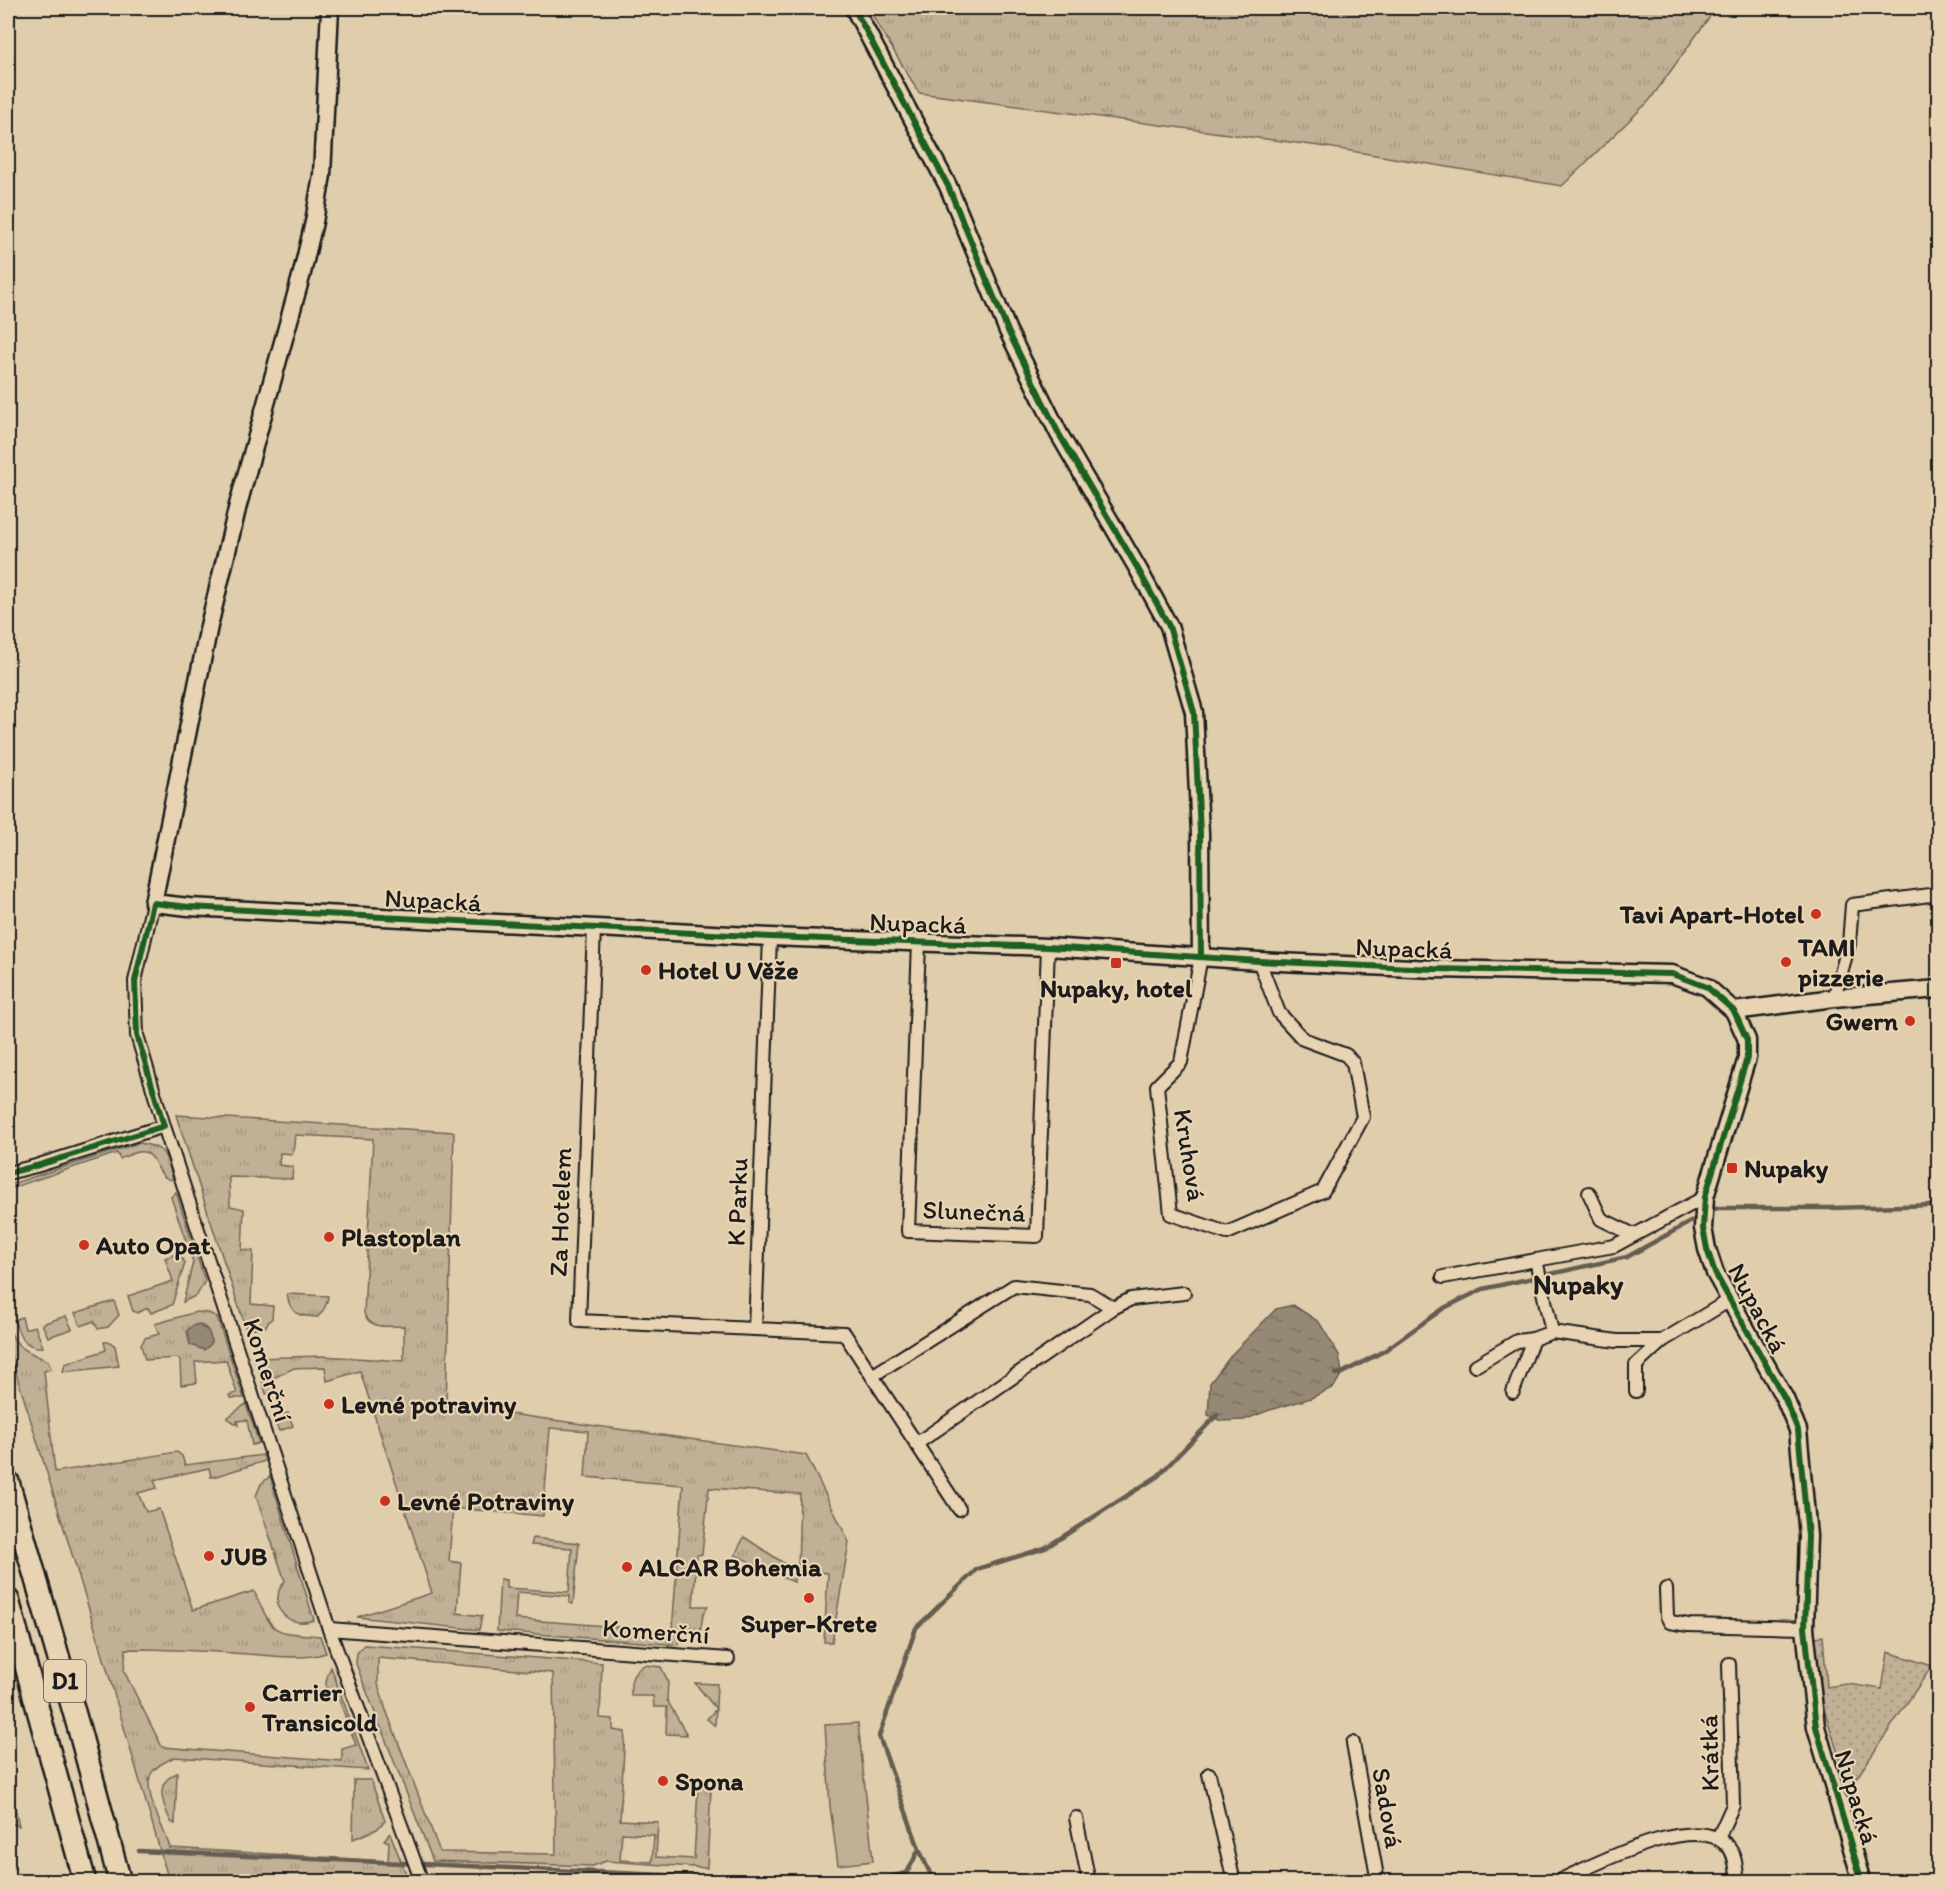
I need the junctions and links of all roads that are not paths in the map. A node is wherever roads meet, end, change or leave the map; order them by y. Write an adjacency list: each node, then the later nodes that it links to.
1 (330, 8): 4 (street)
2 (854, 8): 9 (street)
3 (1938, 894): 12 (street)
4 (153, 903): 5 (street, Nupacká); 14 (street, Komerční)
5 (594, 928): 6 (street, Nupacká); 24 (street, Za Hotelem)
6 (770, 937): 7 (street, Nupacká); 24 (street, K Parku)
7 (919, 943): 8 (street, Nupacká); 8 (street, Slunečná)
8 (1048, 947): 9 (street, Nupacká)
9 (1201, 957): 10 (street, Nupacká); 10 (street, Kruhová)
10 (1259, 961): 13 (street, Nupacká)
11 (1938, 989): 12 (street)
12 (1834, 998): 13 (street)
13 (1734, 1011): 17 (street, Nupacká)
14 (164, 1126): 15 (street); 38 (street, Komerční)
15 (8, 1173)
16 (1589, 1194): 18 (street)
17 (1704, 1202): 18 (street); 22 (street, Nupacká)
18 (1634, 1235): 19 (street)
19 (1537, 1264): 20 (street); 25 (street)
20 (1443, 1277)
21 (1184, 1293): 23 (street)
22 (1730, 1300): 27 (street); 37 (street, Nupacká)
23 (1113, 1308): 29 (street); 32 (street)
24 (755, 1329): 29 (street)
25 (1552, 1332): 26 (street); 27 (street)
26 (1533, 1339): 28 (street); 31 (street)
27 (1662, 1341): 30 (street)
28 (1475, 1366)
29 (872, 1376): 32 (street)
30 (1636, 1391)
31 (1514, 1392)
32 (916, 1444): 34 (street)
33 (8, 1482): 46 (highway, D1)
34 (959, 1509)
35 (1666, 1589): 37 (street)
36 (8, 1600): 45 (highway, D1)
37 (1805, 1628): 53 (street, Nupacká)
38 (329, 1629): 39 (street, Komerční); 47 (street, Komerční)
39 (728, 1659)
40 (1729, 1664): 44 (street, Krátká)
41 (1353, 1743): 50 (street, Sadová)
42 (1209, 1774): 49 (street)
43 (1076, 1818): 48 (street)
44 (1719, 1838): 51 (street); 52 (street)
45 (85, 1881)
46 (120, 1881)
47 (422, 1881)
48 (1089, 1881)
49 (1234, 1881)
50 (1378, 1881)
51 (1556, 1881)
52 (1738, 1881)
53 (1862, 1881)

